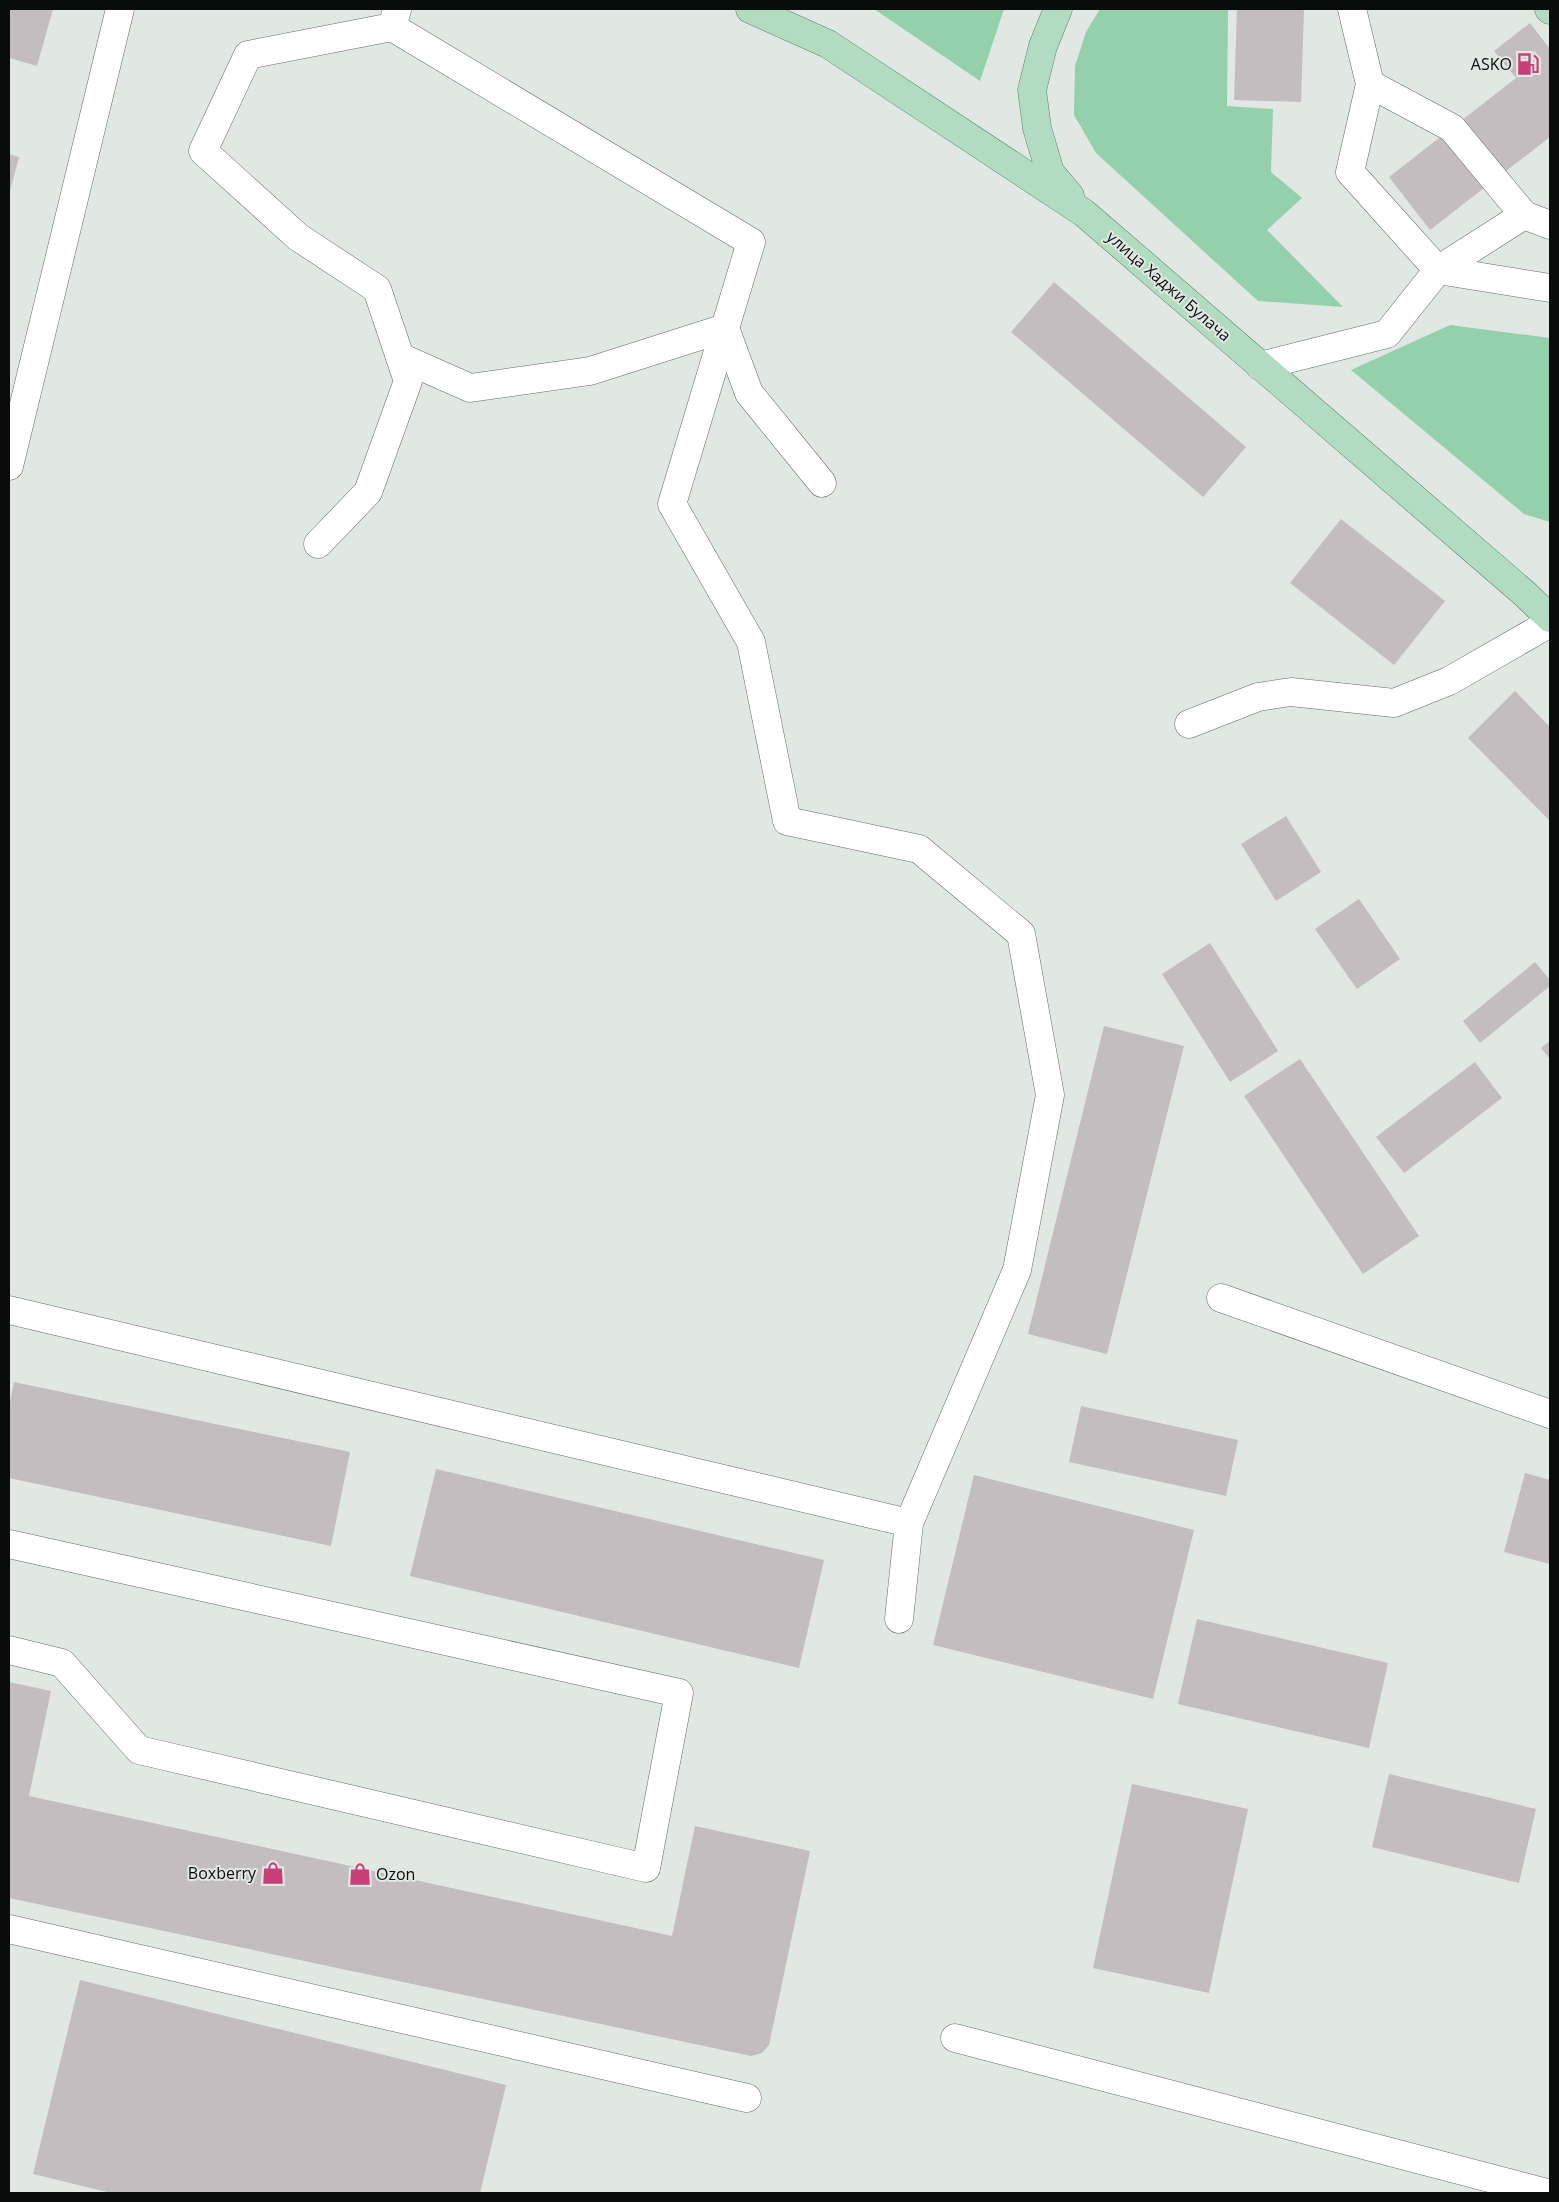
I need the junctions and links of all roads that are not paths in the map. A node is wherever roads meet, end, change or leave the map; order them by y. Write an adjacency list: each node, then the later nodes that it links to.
1 (120, 9): 15 (lane)
2 (750, 9): 7 (main road, улица Хаджи Булача)
3 (1058, 9): 7 (main road)
4 (1352, 9): 6 (lane)
5 (395, 18): 12 (lane); 13 (lane)
6 (1370, 84): 8 (lane); 10 (lane)
7 (1084, 213): 14 (main road, улица Хаджи Булача)
8 (1524, 215): 9 (lane); 10 (lane)
9 (1550, 225)
10 (1438, 270): 11 (lane); 14 (lane)
11 (1550, 288)
12 (725, 328): 13 (lane); 16 (lane); 25 (lane)
13 (400, 357): 17 (lane)
14 (1260, 366): 18 (main road, улица Хаджи Булача)
15 (9, 466)
16 (822, 483)
17 (318, 544)
18 (1538, 592): 19 (main road, улица Хаджи Булача)
19 (1550, 618)
20 (1550, 622): 21 (lane)
21 (1189, 724)
22 (1221, 1298): 24 (lane)
23 (9, 1310): 25 (lane)
24 (1550, 1414)
25 (909, 1523): 27 (lane)
26 (9, 1544): 28 (lane)
27 (898, 1619)
28 (9, 1650)
29 (9, 1929): 31 (lane)
30 (956, 2038): 32 (lane)
31 (747, 2098)
32 (1546, 2193)

